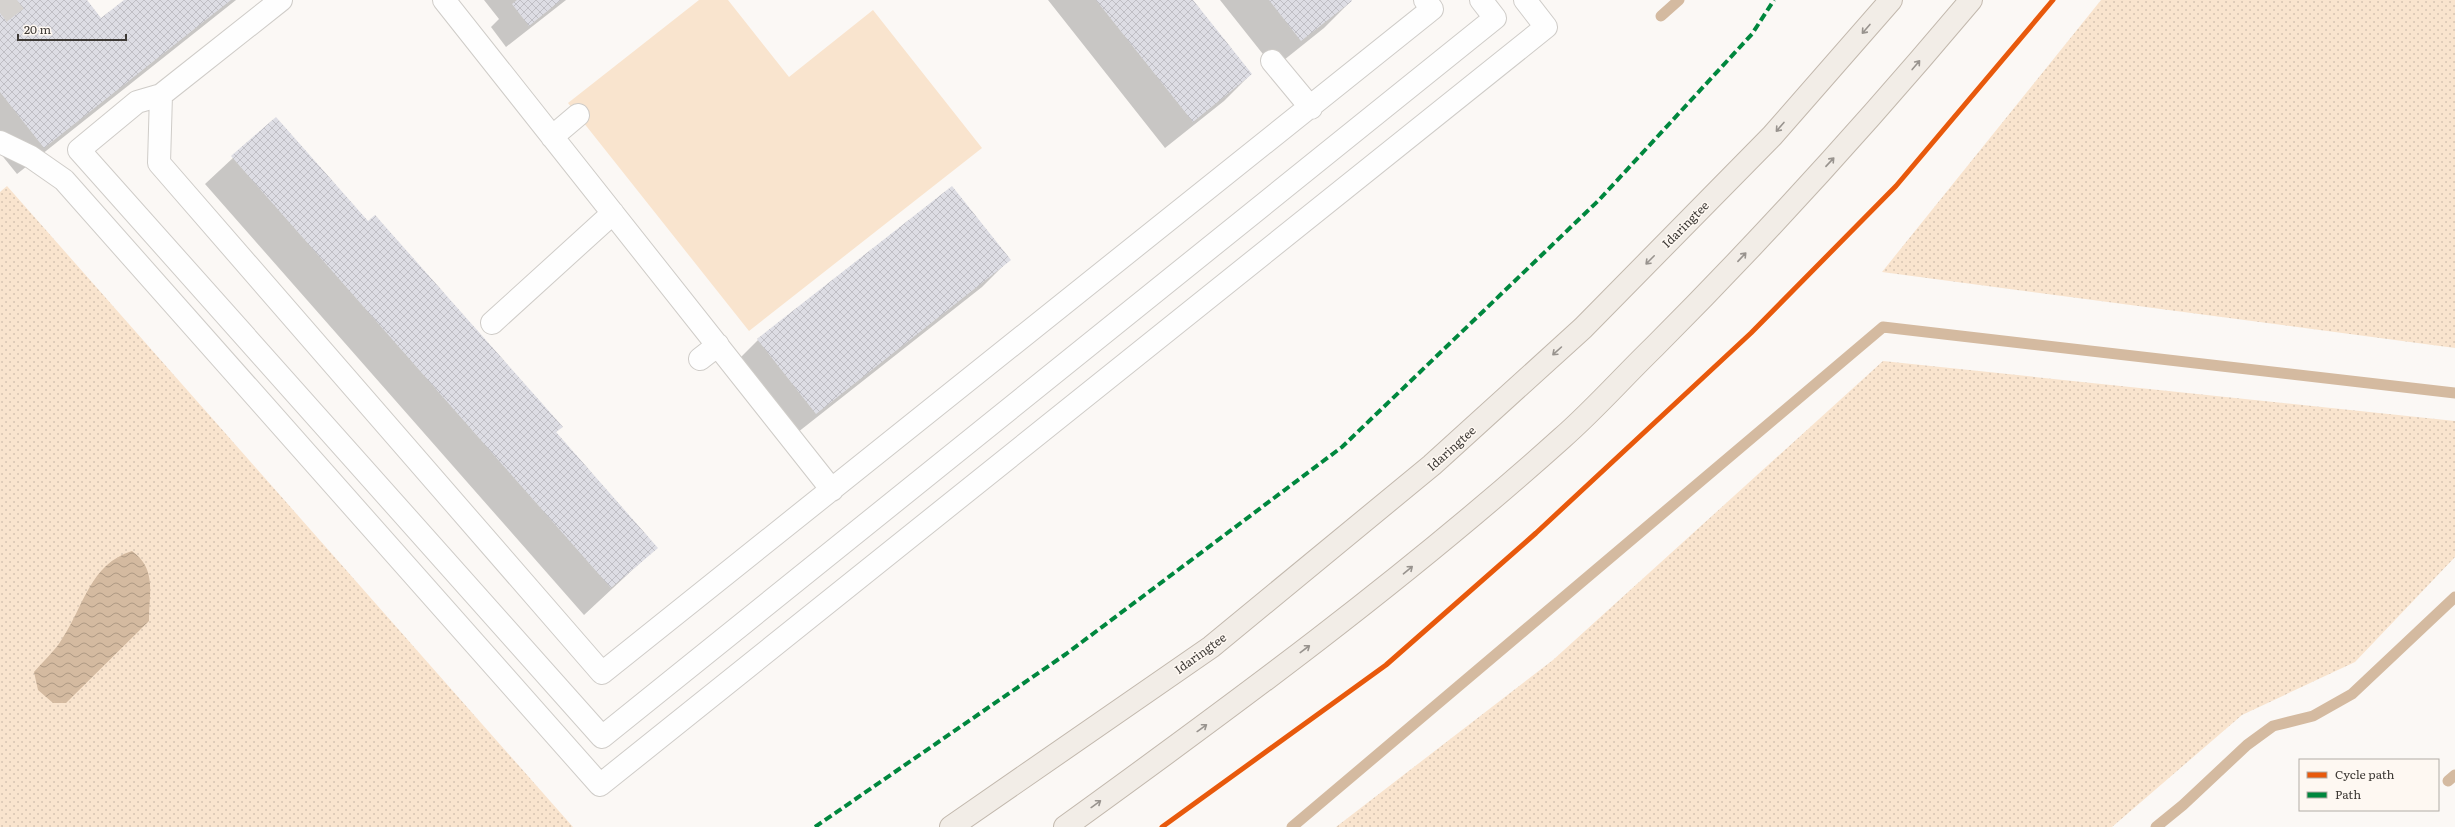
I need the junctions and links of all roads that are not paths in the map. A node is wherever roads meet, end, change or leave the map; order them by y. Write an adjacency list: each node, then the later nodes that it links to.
1 (281, 0): 9 (lane)
2 (444, 0): 12 (lane)
3 (1425, 0): 10 (lane)
4 (1481, 0): 9 (lane)
5 (1525, 0): 13 (lane)
6 (1891, 0): 19 (main road, Idaringtee, one-way to 19)
7 (1971, 0): 20 (main road, one-way to 7)
8 (1272, 61): 10 (lane)
9 (161, 95): 18 (lane)
10 (1311, 108): 18 (lane)
11 (578, 116): 12 (lane)
12 (552, 137): 14 (lane)
13 (0, 142)
14 (613, 213): 15 (lane); 16 (lane)
15 (492, 323)
16 (718, 345): 17 (lane); 18 (lane)
17 (700, 359)
18 (832, 490)
19 (951, 827)
20 (1065, 827)

